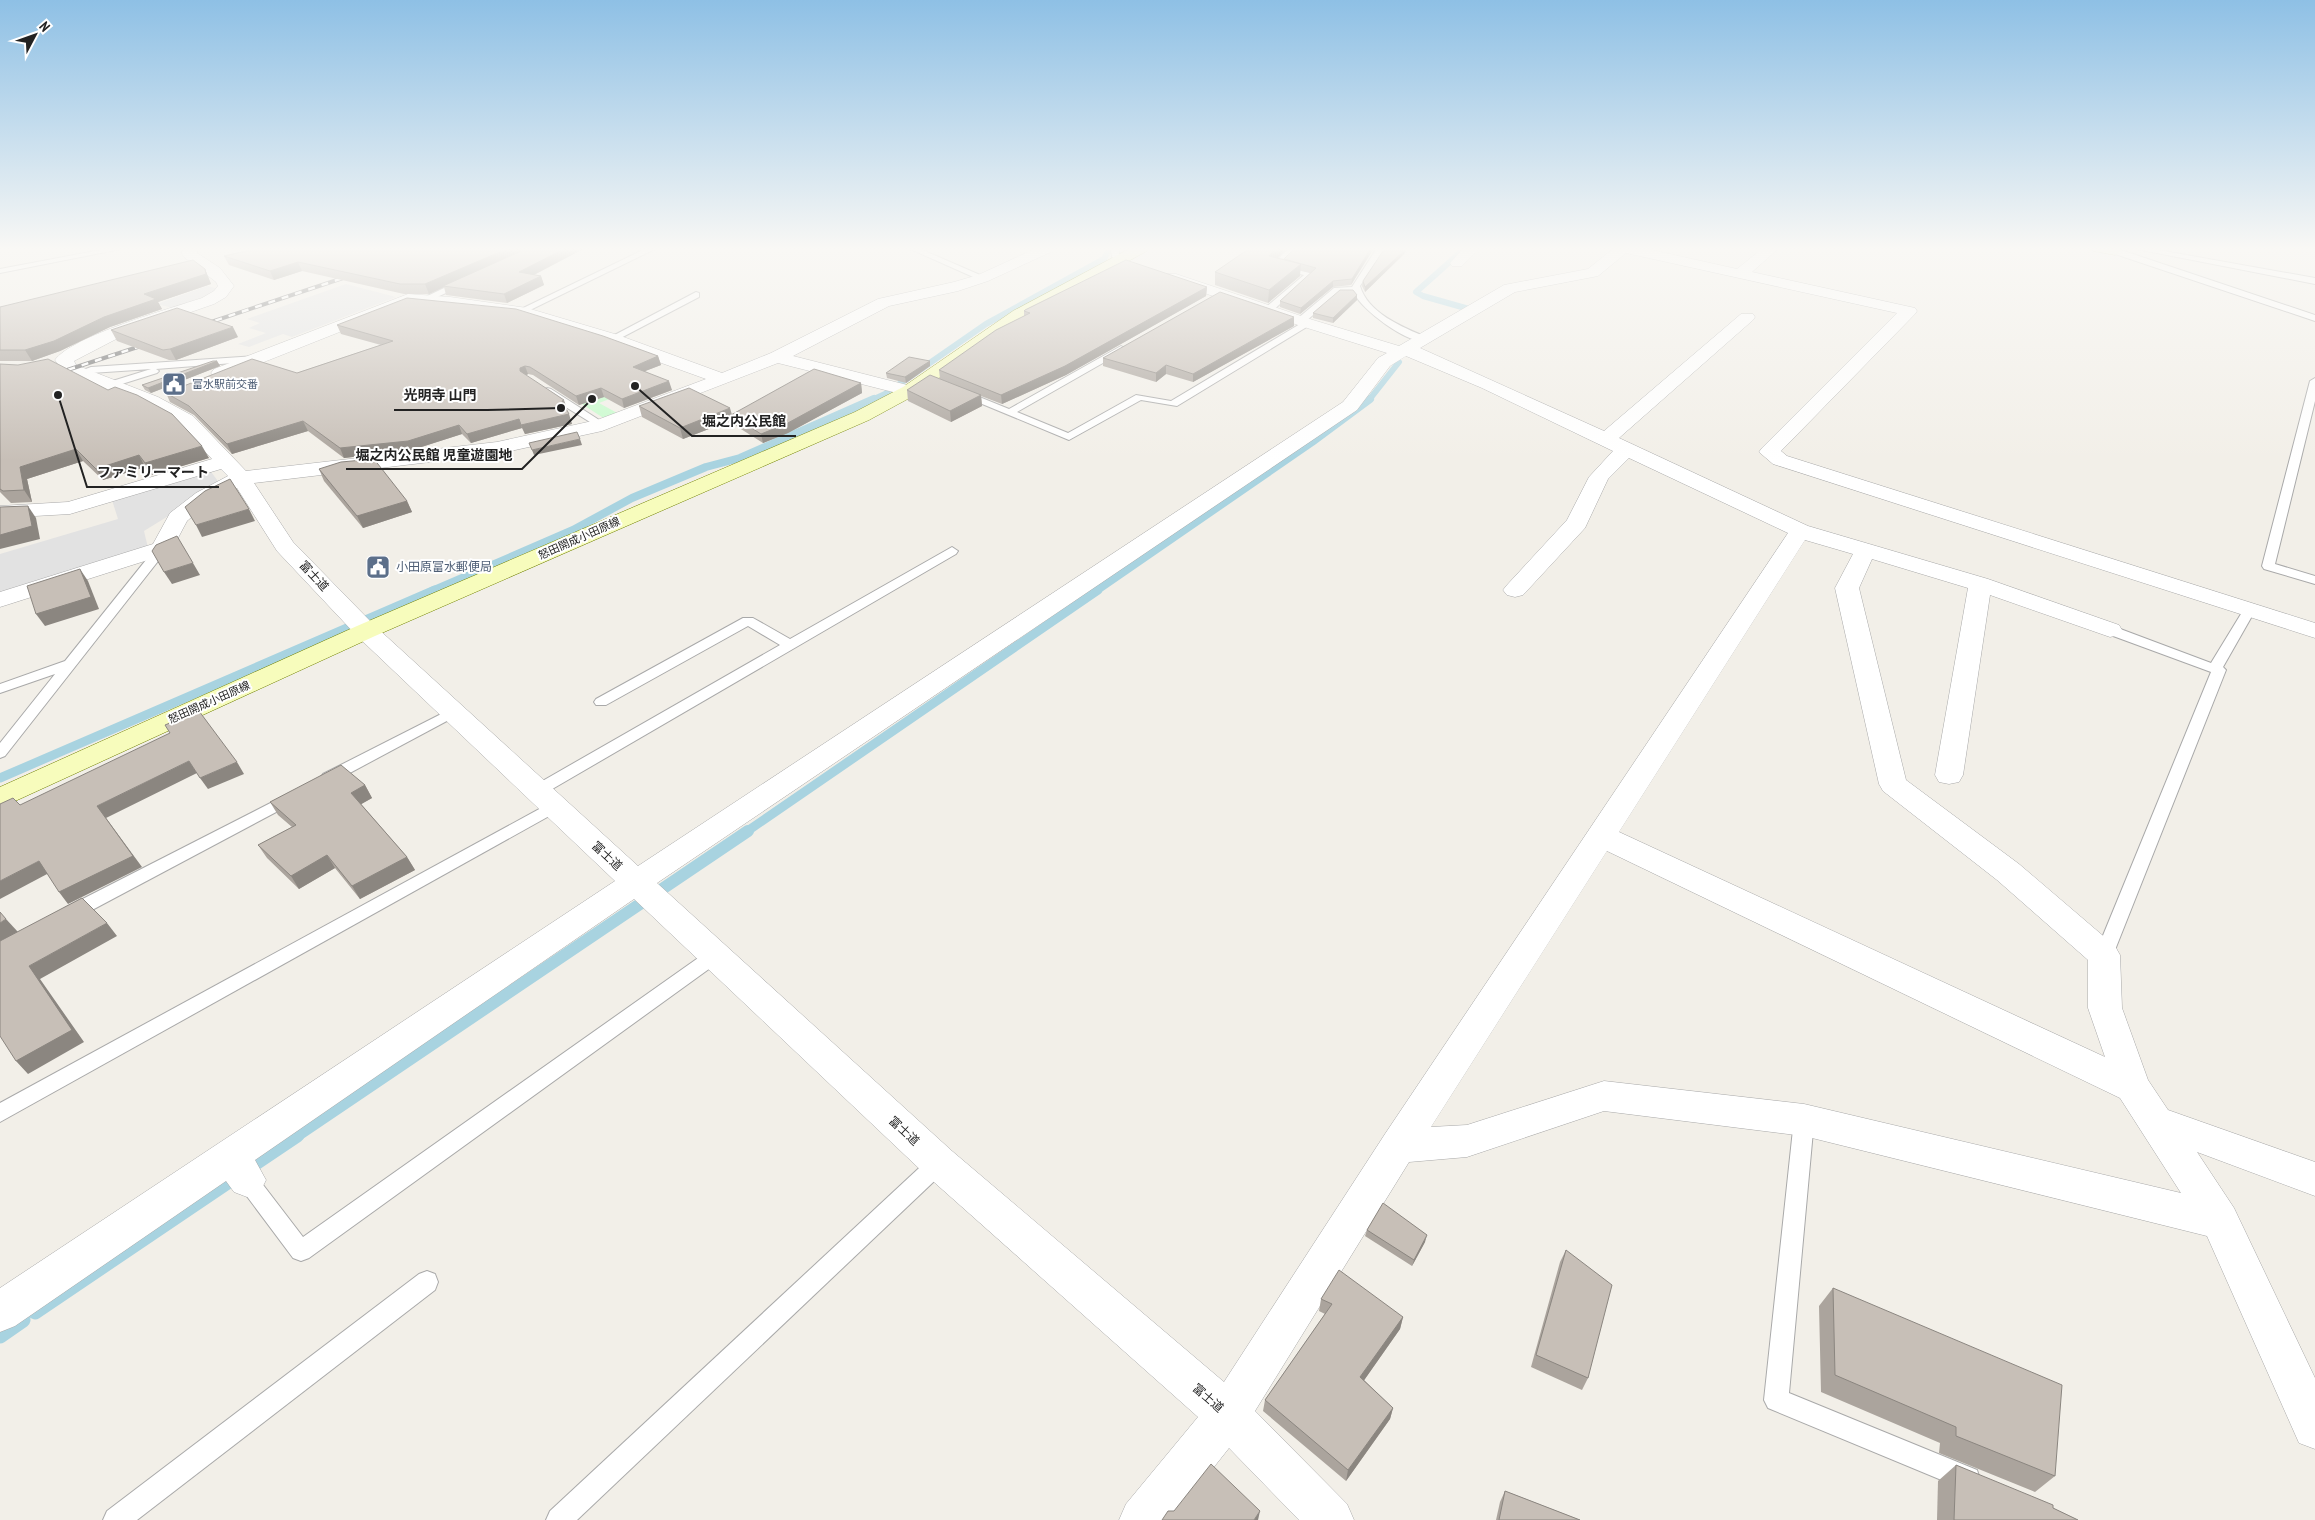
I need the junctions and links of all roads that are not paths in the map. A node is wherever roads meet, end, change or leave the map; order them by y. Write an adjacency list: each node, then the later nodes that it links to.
1 (154, 319): 20 (street, 富士道)
2 (358, 319): 18 (street)
3 (547, 319): 14 (street)
4 (650, 319): 14 (lane)
5 (851, 319): 17 (street)
6 (1012, 319): 26 (main road, 怒田開成小田原線)
7 (1294, 319): 13 (street)
8 (1306, 319): 13 (lane)
9 (1385, 319): 16 (lane)
10 (1458, 319): 16 (street)
11 (1745, 319): 33 (street)
12 (1901, 319): 45 (street)
13 (1303, 322): 16 (street); 31 (lane)
14 (612, 339): 21 (street)
15 (1133, 342): 31 (lane)
16 (1411, 347): 33 (street); 60 (street)
17 (777, 357): 21 (street); 26 (street)
18 (256, 359): 19 (lane); 22 (street)
19 (180, 363): 20 (lane); 25 (lane)
20 (80, 373): 25 (street, 富士道)
21 (722, 379): 32 (street)
22 (204, 380)
23 (2315, 381): 30 (lane)
24 (537, 384): 32 (lane)
25 (109, 385): 29 (street, 富士道)
26 (919, 386): 46 (main road, 怒田開成小田原線)
27 (950, 389): 31 (lane)
28 (168, 394): 29 (street)
29 (151, 400): 34 (street, 富士道)
30 (2312, 404): 41 (lane)
31 (1009, 413)
32 (602, 425): 35 (street)
33 (1616, 444): 37 (street); 43 (street)
34 (225, 461): 35 (street, 富士道); 36 (street)
35 (241, 478): 38 (street); 46 (street, 富士道)
36 (0, 512)
37 (1800, 531): 39 (street); 59 (street)
38 (162, 548): 44 (street); 50 (lane)
39 (1866, 549): 42 (street); 62 (street)
40 (952, 551): 49 (lane)
41 (2315, 580)
42 (1980, 584): 47 (street); 56 (street)
43 (1515, 590)
44 (0, 600)
45 (2250, 609): 48 (street); 51 (lane)
46 (360, 625): 54 (street, 富士道); 57 (main road, 怒田開成小田原線)
47 (2110, 630): 51 (lane)
48 (2315, 631)
49 (791, 645): 53 (lane); 58 (lane)
50 (71, 664): 52 (lane); 55 (lane)
51 (2215, 668): 62 (lane)
52 (0, 689)
53 (601, 702)
54 (453, 712): 58 (street, 富士道); 61 (lane)
55 (0, 753)
56 (1949, 774)
57 (0, 798)
58 (546, 799): 60 (street, 富士道); 65 (lane)
59 (1600, 836): 64 (street); 68 (street)
60 (645, 891): 63 (street, 富士道); 70 (street)
61 (61, 918)
62 (2104, 955): 64 (street)
63 (714, 956): 69 (street, 富士道); 70 (lane)
64 (2133, 1087): 67 (street)
65 (0, 1113)
66 (1804, 1120): 68 (street); 72 (street); 77 (lane)
67 (2155, 1120): 71 (street); 72 (street)
68 (1398, 1146): 75 (street)
69 (939, 1164): 75 (street, 富士道); 79 (lane)
70 (239, 1169): 74 (street)
71 (2315, 1179)
72 (2220, 1221): 76 (street)
73 (427, 1282): 78 (lane)
74 (0, 1312)
75 (1228, 1415): 80 (street); 81 (street, 富士道)
76 (2315, 1427)
77 (1988, 1487)
78 (116, 1520)
79 (559, 1520)
80 (1142, 1520)
81 (1331, 1520)

